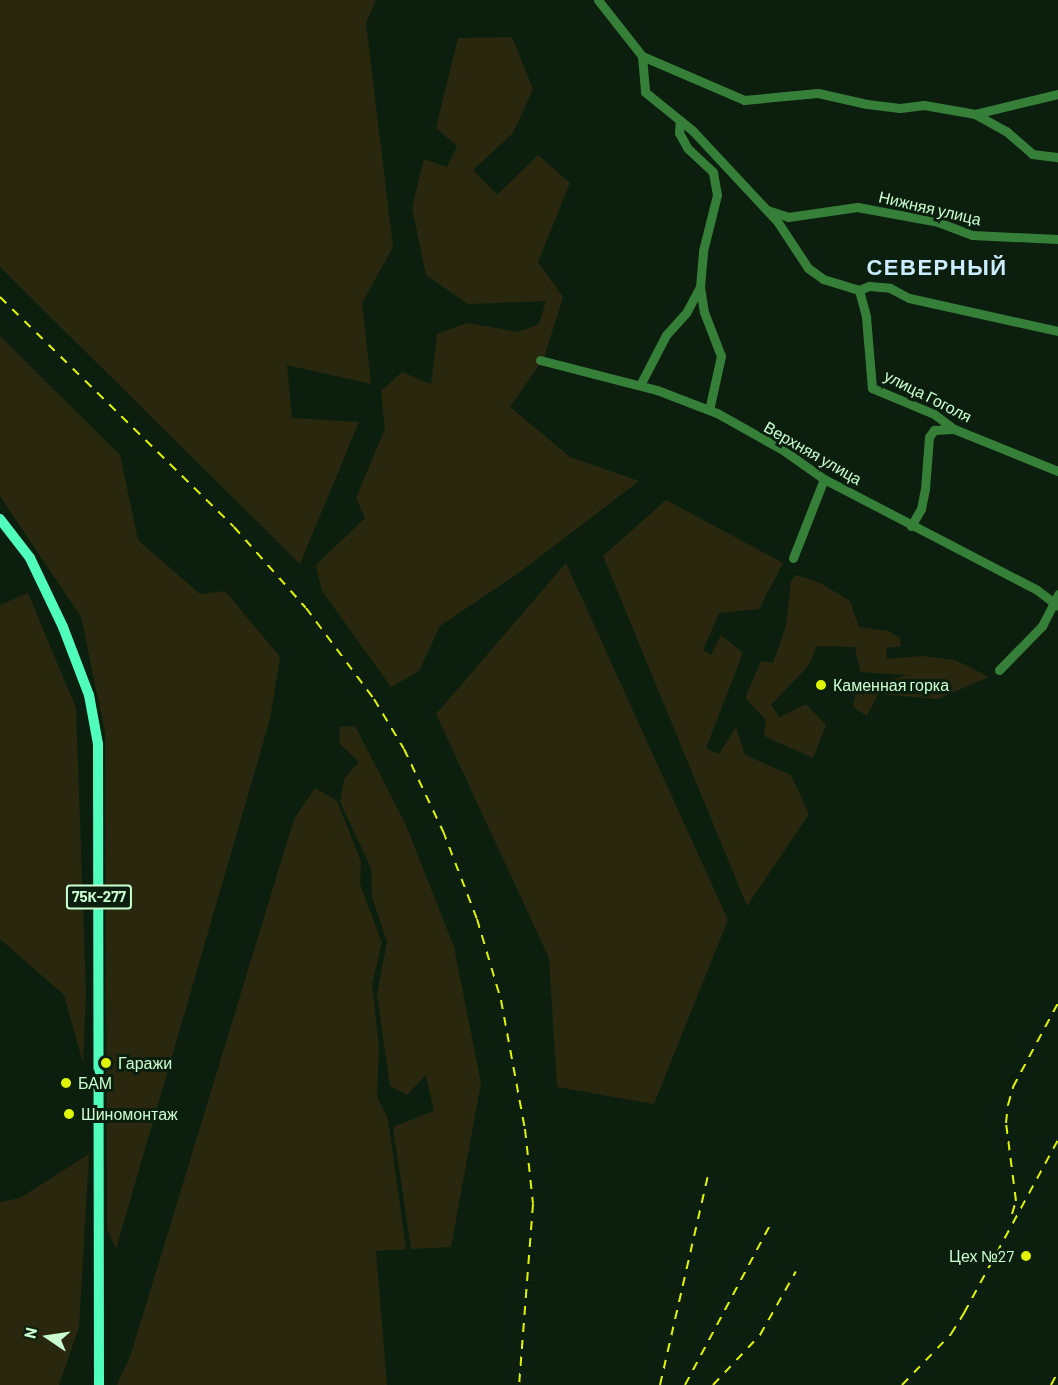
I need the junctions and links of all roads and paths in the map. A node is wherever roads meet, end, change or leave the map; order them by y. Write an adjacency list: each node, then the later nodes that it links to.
1 (598, 0): 2 (street)
2 (642, 56): 4 (street); 5 (street)
3 (1058, 94): 4 (street)
4 (975, 114): 6 (street)
5 (680, 120): 7 (street); 9 (street)
6 (1058, 157)
7 (762, 208): 8 (street, Нижняя улица); 10 (street)
8 (1058, 239)
9 (700, 287): 13 (street); 14 (street)
10 (859, 290): 11 (street); 15 (street, улица Гоголя)
11 (1058, 331)
12 (540, 360): 13 (street, Верхняя улица)
13 (640, 385): 14 (street, Верхняя улица)
14 (709, 410): 17 (street, Верхняя улица)
15 (954, 429): 16 (street, улица Гоголя); 19 (street)
16 (1058, 471)
17 (824, 479): 19 (street, Верхняя улица); 20 (street)
18 (0, 519): 23 (main road, 75К-277)
19 (911, 526): 21 (street, Верхняя улица)
20 (793, 558)
21 (1057, 601): 22 (street)
22 (999, 670)
23 (99, 1385)

